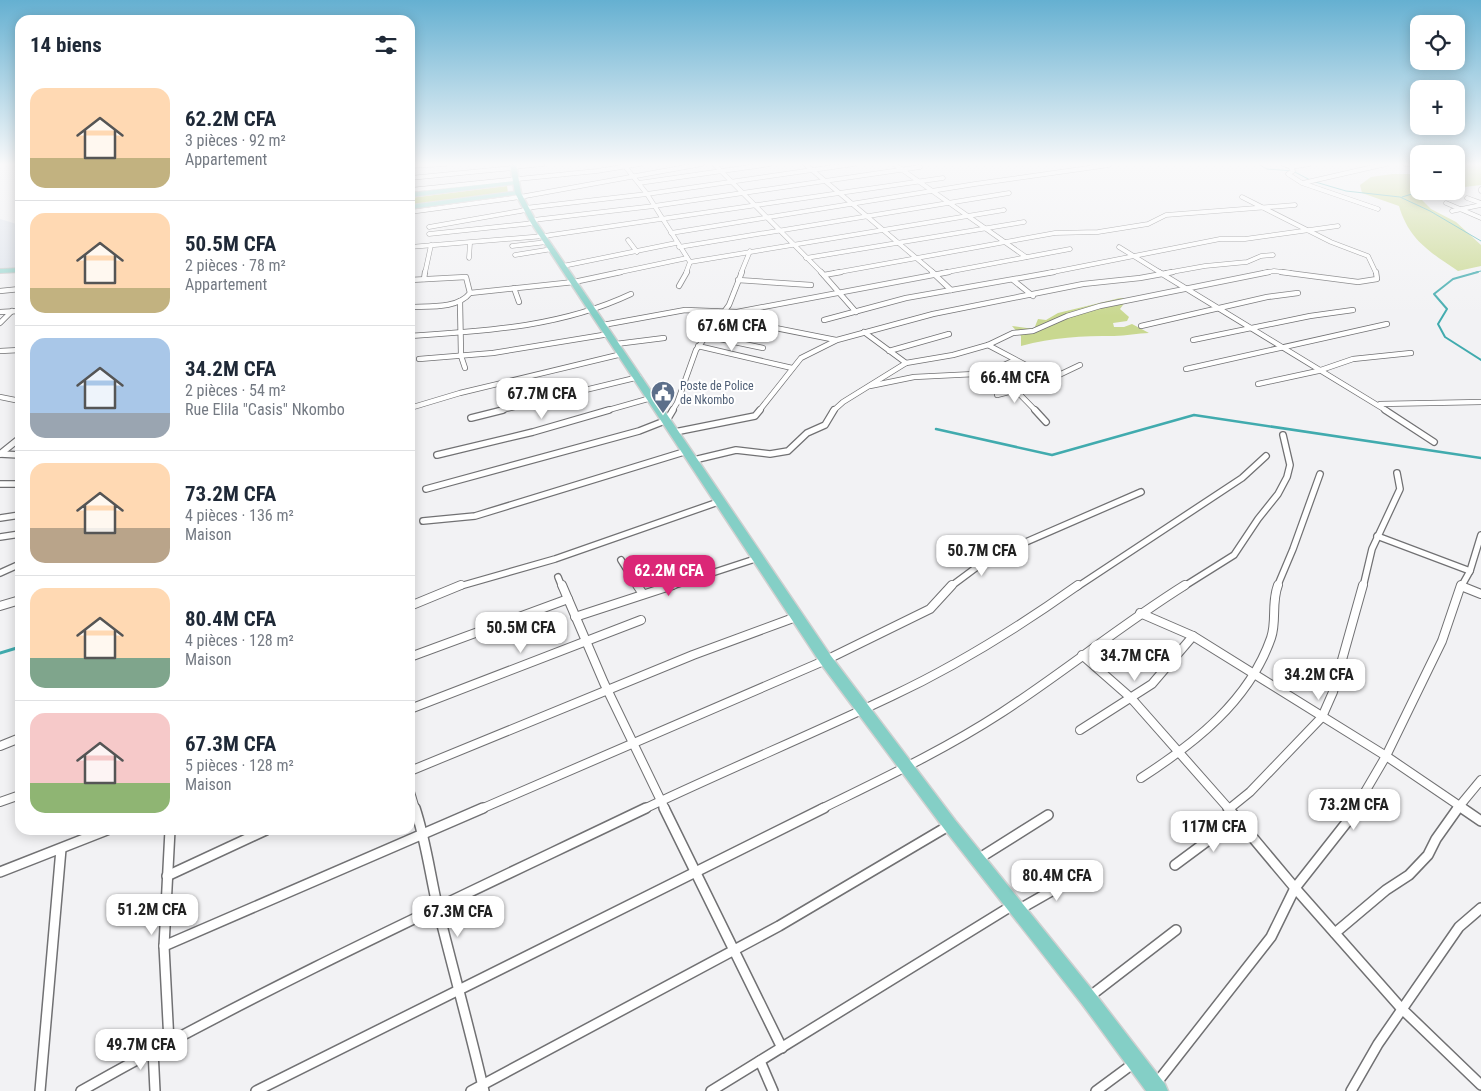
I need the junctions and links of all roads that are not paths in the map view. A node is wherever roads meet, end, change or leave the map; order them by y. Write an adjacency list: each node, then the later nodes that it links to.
1 (461, 215): 17 (street)
2 (471, 215): 23 (street)
3 (533, 215): 26 (highway)
4 (659, 215): 14 (street)
5 (689, 215): 14 (street)
6 (780, 215): 13 (street)
7 (874, 215): 11 (street)
8 (972, 215): 12 (street)
9 (1180, 215): 28 (street)
10 (1281, 215): 20 (street)
11 (867, 216): 19 (street); 21 (street)
12 (965, 216): 18 (street); 19 (street)
13 (766, 217): 21 (street); 22 (street)
14 (662, 219): 22 (street); 26 (street)
15 (1024, 222): 18 (street)
16 (1338, 226): 20 (street)
17 (429, 227)
18 (984, 228): 27 (street); 28 (street)
19 (882, 229): 27 (street); 29 (street)
20 (1310, 230): 40 (street); 62 (street)
21 (779, 231): 29 (street); 31 (street)
22 (671, 233): 31 (street)
23 (429, 234)
24 (628, 240): 37 (street)
25 (470, 242): 26 (street); 30 (street); 41 (street)
26 (547, 242): 32 (street); 38 (street); 46 (highway)
27 (898, 243): 42 (street); 43 (street)
28 (1004, 243): 43 (street); 44 (street)
29 (792, 244): 36 (street); 42 (street)
30 (431, 245): 33 (street); 52 (street)
31 (678, 245): 37 (street); 45 (street)
32 (512, 246)
33 (415, 247)
34 (1119, 247): 40 (street)
35 (1070, 249): 44 (street)
36 (750, 251): 45 (street); 54 (street)
37 (637, 252): 46 (street)
38 (515, 255)
39 (1273, 255): 49 (street)
40 (1136, 257): 49 (street); 55 (street)
41 (469, 258)
42 (806, 258): 50 (street)
43 (916, 258): 50 (street); 51 (street)
44 (1026, 258): 51 (street)
45 (689, 260): 56 (street); 58 (street)
46 (563, 266): 56 (highway)
47 (15, 270): 48 (main road)
48 (0, 271)
49 (1160, 274): 62 (street); 68 (street)
50 (824, 275): 65 (street)
51 (936, 275): 61 (street); 65 (street)
52 (424, 279): 53 (street); 64 (street)
53 (415, 280)
54 (738, 280): 57 (street); 77 (street)
55 (1013, 280): 61 (street); 68 (street)
56 (574, 282): 59 (street); 76 (highway)
57 (811, 285)
58 (679, 286)
59 (514, 288): 64 (street); 70 (street)
60 (15, 290): 63 (street)
61 (951, 290): 78 (street)
62 (1186, 290): 72 (street); 95 (street)
63 (0, 291)
64 (470, 293): 69 (street)
65 (839, 293): 77 (street); 78 (street)
66 (1298, 293): 72 (street)
67 (631, 294): 76 (street)
68 (1033, 296): 86 (street)
69 (460, 301): 71 (street); 85 (street)
70 (519, 302)
71 (415, 306)
72 (1216, 308): 83 (street); 84 (street)
73 (1353, 310): 84 (street)
74 (12, 311): 75 (street); 81 (street)
75 (0, 312)
76 (594, 312): 85 (street); 91 (highway)
77 (724, 312): 79 (street); 91 (street)
78 (856, 312): 80 (street)
79 (720, 318): 89 (street); 92 (street)
80 (824, 320)
81 (0, 323)
82 (1387, 324): 97 (street)
83 (1141, 326)
84 (1250, 329): 93 (street); 97 (street)
85 (461, 332): 88 (street); 102 (street)
86 (864, 332): 92 (street); 100 (street)
87 (949, 334): 100 (street)
88 (415, 336)
89 (706, 336): 94 (street); 96 (street)
90 (664, 338): 91 (street)
91 (612, 339): 102 (street); 112 (highway); 123 (street)
92 (837, 340): 108 (street)
93 (1193, 340)
94 (698, 346): 108 (street); 125 (street)
95 (988, 346): 104 (street); 105 (street)
96 (763, 348)
97 (1283, 349): 110 (street); 111 (street)
98 (0, 350): 99 (street)
99 (15, 350)
100 (889, 351): 105 (street)
101 (1411, 353): 111 (street)
102 (461, 356): 103 (street); 107 (street)
103 (419, 359)
104 (1015, 360): 109 (street); 113 (street)
105 (906, 363): 115 (street)
106 (1080, 365): 113 (street)
107 (464, 368)
108 (792, 368): 127 (street)
109 (995, 369): 115 (street); 116 (street)
110 (1186, 369)
111 (1318, 371): 114 (street); 122 (street)
112 (638, 377): 119 (highway); 124 (street)
113 (1054, 380): 116 (street)
114 (1258, 384)
115 (866, 387): 134 (street)
116 (1018, 392): 117 (street); 126 (street)
117 (997, 395)
118 (0, 397): 120 (street)
119 (651, 398): 125 (highway); 133 (street)
120 (15, 400)
121 (1481, 402): 122 (street)
122 (1378, 404): 130 (street)
123 (415, 406)
124 (471, 418)
125 (667, 420): 127 (highway); 140 (street)
126 (1046, 422)
127 (675, 432): 134 (highway)
128 (1283, 435): 163 (street)
129 (15, 442): 131 (street)
130 (1434, 442)
131 (0, 454): 132 (street)
132 (15, 455)
133 (437, 455)
134 (690, 456): 142 (highway); 145 (street)
135 (1266, 456): 176 (street)
136 (1398, 473): 148 (street)
137 (1320, 474): 172 (street)
138 (0, 484): 139 (street)
139 (15, 484)
140 (426, 489)
141 (1141, 492): 171 (street)
142 (721, 501): 150 (highway); 161 (street)
143 (15, 516): 144 (street)
144 (0, 518)
145 (423, 521)
146 (15, 535): 149 (street)
147 (1481, 535): 153 (street)
148 (1377, 536): 153 (street); 177 (street)
149 (0, 537)
150 (758, 558): 157 (street); 165 (highway)
151 (621, 560): 157 (street)
152 (15, 566): 154 (street)
153 (1470, 571): 156 (street)
154 (0, 573)
155 (558, 577): 159 (street)
156 (1461, 586): 158 (street); 183 (street)
157 (643, 594): 164 (street)
158 (1481, 594)
159 (568, 599): 164 (street); 169 (street)
160 (15, 602): 162 (street)
161 (415, 603)
162 (0, 606)
163 (1140, 613): 167 (street); 170 (street)
164 (574, 617): 168 (street)
165 (796, 617): 171 (highway); 173 (street)
166 (641, 620): 168 (street)
167 (1193, 636): 172 (street); 174 (street)
168 (585, 641): 173 (street); 175 (street)
169 (415, 655)
170 (1082, 656): 174 (street); 184 (street)
171 (826, 660): 176 (highway); 180 (street)
172 (1253, 674): 177 (street); 182 (street)
173 (607, 690): 180 (street); 185 (street)
174 (1131, 698): 178 (street); 182 (street)
175 (415, 707)
176 (861, 708): 184 (highway); 189 (street)
177 (1322, 716): 183 (street); 193 (street)
178 (1080, 730)
179 (15, 740): 181 (street)
180 (633, 743): 189 (street); 198 (street)
181 (0, 746)
182 (1180, 753): 186 (street); 193 (street)
183 (1386, 756): 191 (street); 209 (street)
184 (906, 767): 197 (highway); 206 (street)
185 (415, 769)
186 (1141, 778)
187 (1481, 780): 191 (street)
188 (15, 797): 190 (street)
189 (661, 801): 206 (street); 211 (street)
190 (0, 802)
191 (1459, 806): 196 (street); 214 (street)
192 (415, 808): 198 (street)
193 (1229, 809): 195 (street)
194 (1048, 815): 203 (street)
195 (1237, 819): 204 (street); 209 (street)
196 (1481, 821)
197 (950, 825): 203 (highway); 216 (street)
198 (423, 833): 211 (street); 215 (street)
199 (95, 835): 202 (street)
200 (170, 835): 208 (street)
201 (255, 835): 208 (street)
202 (61, 849): 205 (street); 228 (street)
203 (978, 860): 210 (highway)
204 (1175, 865)
205 (0, 872)
206 (696, 872): 216 (street); 217 (street)
207 (1083, 873): 210 (street)
208 (167, 876): 215 (street)
209 (1295, 888): 214 (street); 227 (street)
210 (1016, 907): 218 (highway); 221 (street)
211 (438, 908): 217 (street); 220 (street)
212 (1481, 908): 219 (street)
213 (1176, 930): 218 (street)
214 (1334, 933): 219 (street)
215 (164, 946): 220 (street)
216 (733, 951): 221 (street); 226 (street)
217 (460, 989): 226 (street); 231 (street)
218 (1088, 998): 224 (highway)
219 (1401, 1008): 225 (street); 236 (street)
220 (169, 1042): 222 (street)
221 (782, 1048): 223 (street)
222 (153, 1050): 229 (street); 230 (street)
223 (760, 1061): 233 (street); 234 (street)
224 (1135, 1062): 227 (highway); 235 (street)
225 (1481, 1085)
226 (483, 1088): 232 (street)
227 (1156, 1088)
228 (40, 1091)
229 (81, 1091)
230 (155, 1091)
231 (256, 1091)
232 (471, 1091)
233 (711, 1091)
234 (772, 1091)
235 (1096, 1091)
236 (1351, 1091)

